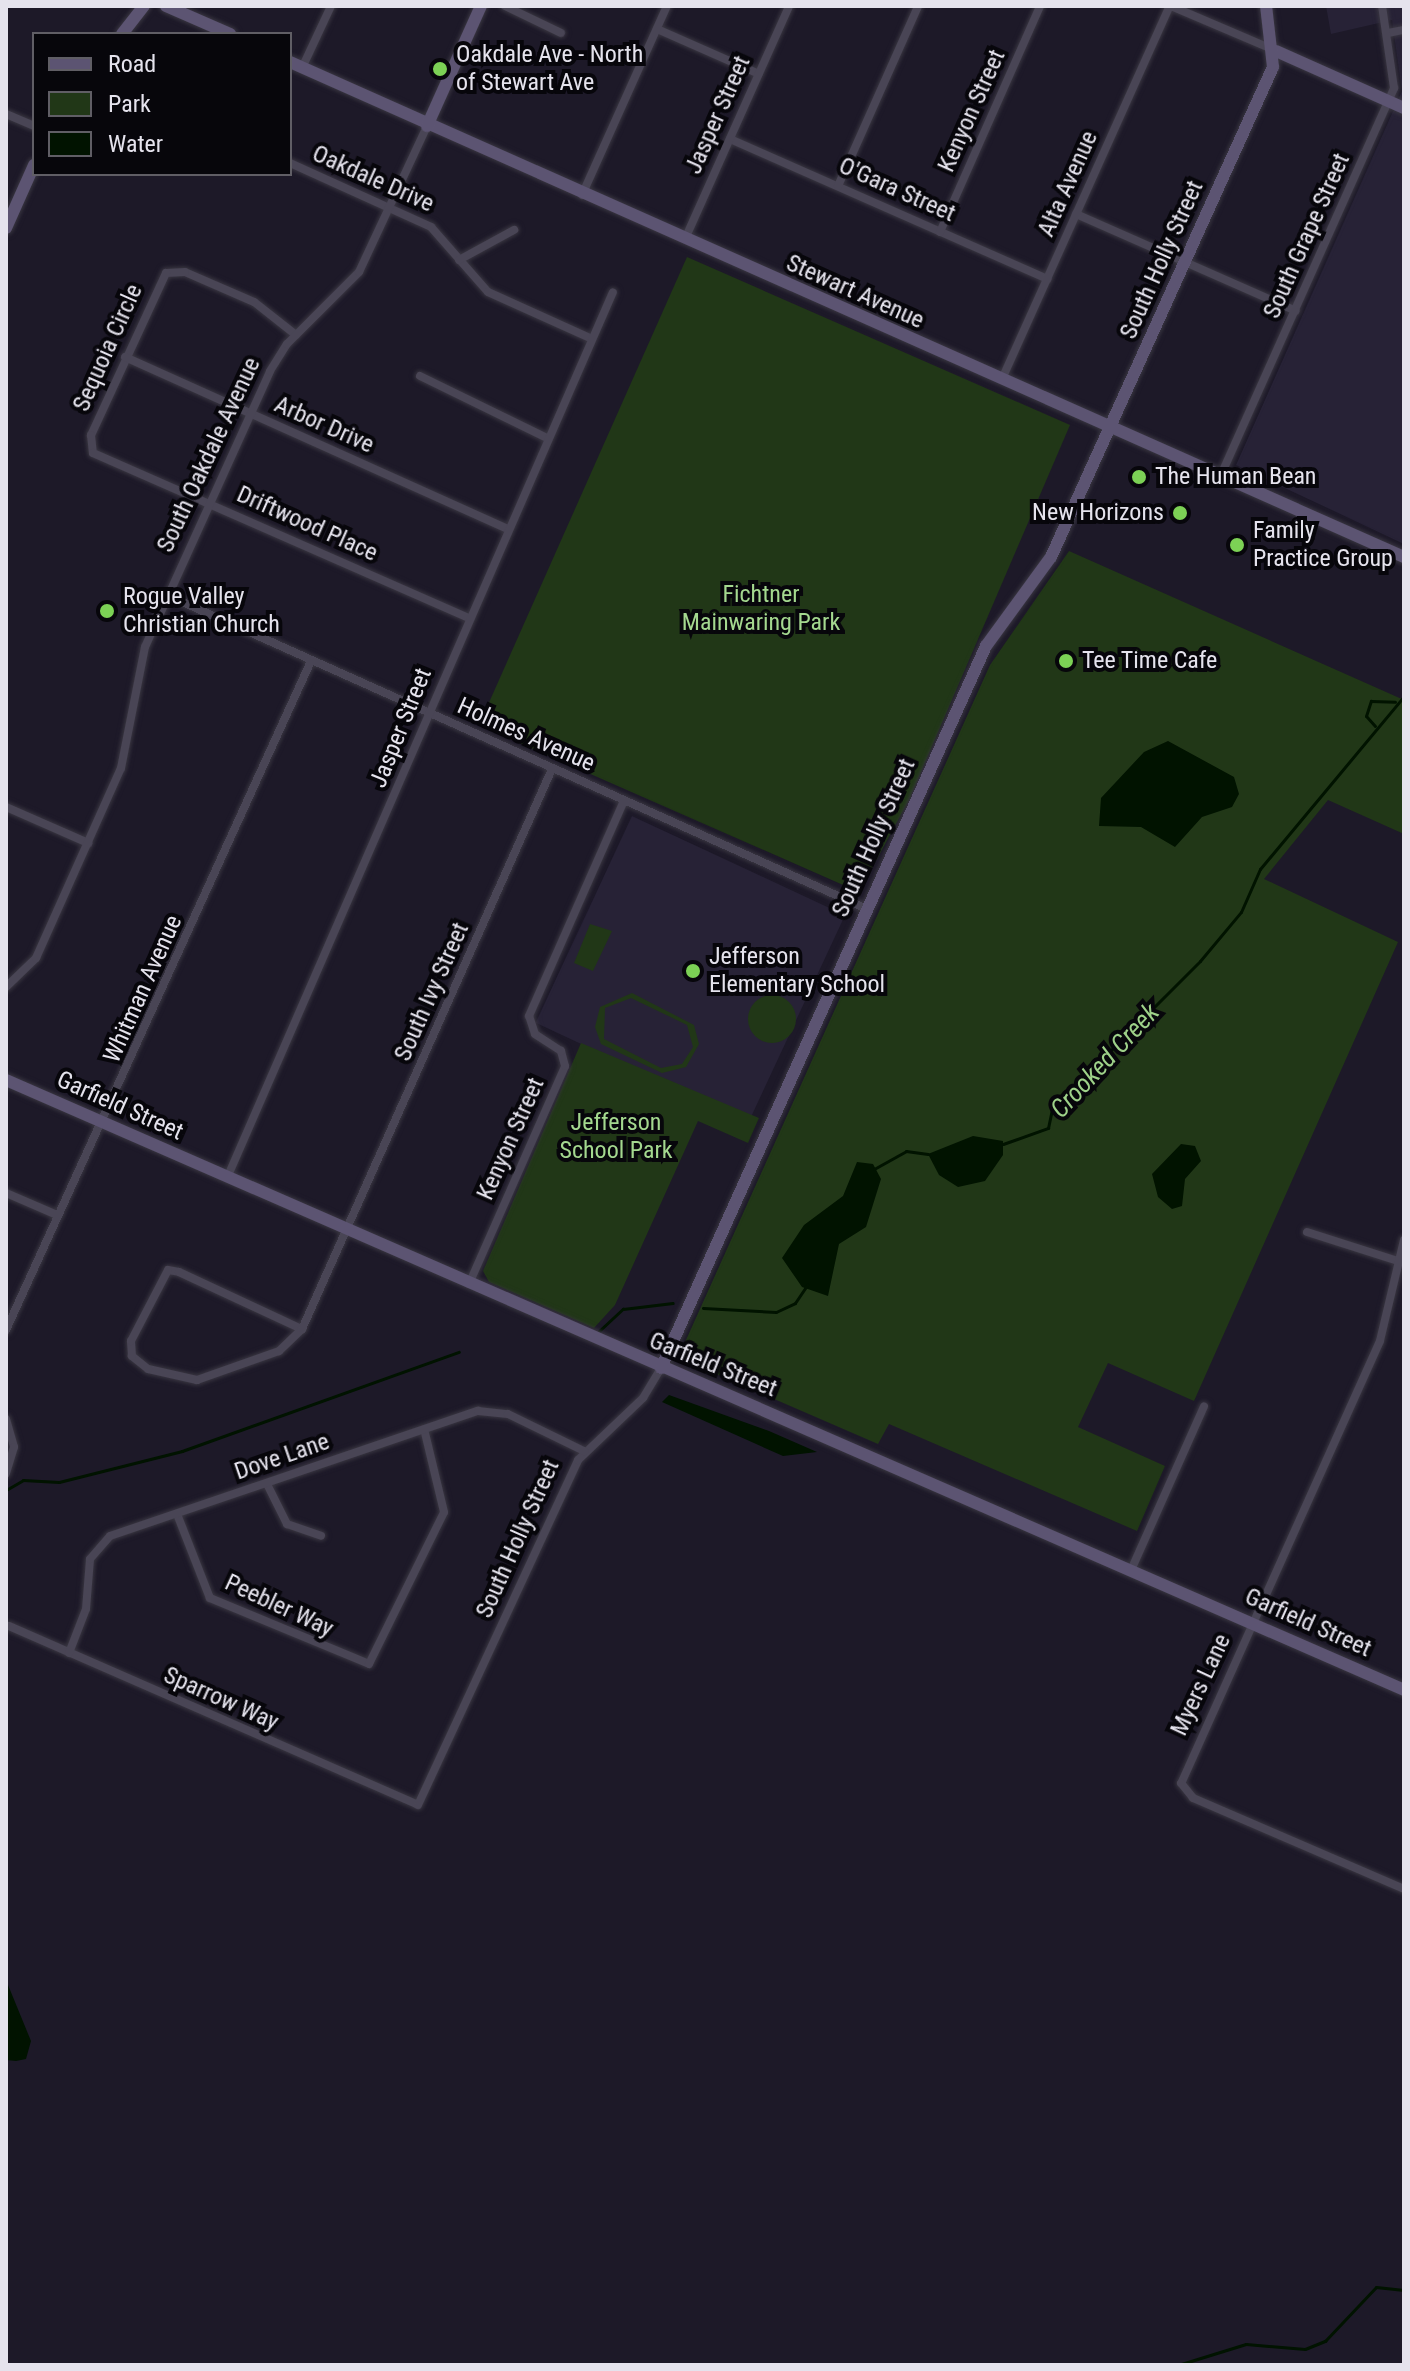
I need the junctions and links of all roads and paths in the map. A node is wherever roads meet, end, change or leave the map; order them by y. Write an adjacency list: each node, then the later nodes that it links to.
1 (144, 6): 15 (main road)
2 (166, 6): 16 (main road)
3 (331, 6): 20 (street)
4 (481, 6): 26 (main road, South Oakdale Avenue)
5 (505, 6): 17 (street)
6 (667, 6): 13 (street)
7 (789, 6): 21 (street, Jasper Street)
8 (918, 6): 30 (street)
9 (1040, 6): 36 (street, Kenyon Street)
10 (1171, 6): 19 (street); 33 (street, Alta Avenue)
11 (1266, 6): 19 (main road)
12 (1382, 6): 18 (street, South Grape Street)
13 (657, 29): 21 (street); 31 (street)
14 (1404, 30): 18 (street)
15 (124, 32)
16 (225, 32)
17 (561, 33)
18 (1388, 33): 22 (street, South Grape Street)
19 (1276, 51): 22 (main road); 39 (main road, South Holly Street)
20 (296, 65): 26 (main road, Stewart Avenue)
21 (759, 74): 27 (street, Jasper Street)
22 (1389, 102): 23 (main road); 42 (street, South Grape Street)
23 (1404, 108)
24 (6, 114): 25 (street)
25 (32, 125)
26 (427, 126): 31 (main road, Stewart Avenue); 32 (street, South Oakdale Avenue)
27 (730, 139): 30 (street, O'Gara Street); 37 (street, Jasper Street)
28 (292, 164): 32 (street, Oakdale Drive)
29 (32, 170): 34 (main road)
30 (838, 186): 36 (street, O'Gara Street)
31 (582, 196): 37 (main road, Stewart Avenue)
32 (390, 208): 38 (street, Oakdale Drive); 43 (street, South Oakdale Avenue)
33 (1076, 214): 39 (street); 40 (street, Alta Avenue)
34 (6, 228)
35 (514, 230): 38 (street)
36 (940, 232): 40 (street, O'Gara Street)
37 (684, 241): 47 (main road, Stewart Avenue)
38 (459, 260): 44 (street, Oakdale Drive)
39 (1185, 262): 42 (street); 49 (main road, South Holly Street)
40 (1047, 279): 47 (street, Alta Avenue)
41 (613, 292): 44 (street, Jasper Street)
42 (1296, 311): 52 (street, South Grape Street)
43 (296, 335): 45 (street, Sequoia Circle); 48 (street, South Oakdale Avenue)
44 (592, 339): 50 (street, Jasper Street)
45 (125, 357): 48 (street, Arbor Drive); 51 (street, Sequoia Circle)
46 (420, 376): 50 (street)
47 (1002, 379): 49 (main road, Stewart Avenue)
48 (251, 414): 53 (street, South Oakdale Avenue); 54 (street, Arbor Drive)
49 (1111, 426): 52 (main road, Stewart Avenue); 64 (main road, South Holly Street)
50 (547, 438): 54 (street, Jasper Street)
51 (90, 446): 53 (street, Driftwood Place)
52 (1221, 475): 55 (main road, Stewart Avenue)
53 (211, 503): 56 (street, South Oakdale Avenue); 57 (street, Driftwood Place)
54 (507, 529): 57 (street, Jasper Street)
55 (1404, 557)
56 (169, 596): 58 (street, Holmes Avenue); 63 (street, South Oakdale Avenue)
57 (468, 618): 59 (street, Jasper Street)
58 (311, 661): 59 (street, Holmes Avenue); 67 (street, Whitman Avenue)
59 (429, 714): 60 (street, Holmes Avenue); 68 (street, Jasper Street)
60 (552, 769): 61 (street, Holmes Avenue); 71 (street, South Ivy Street)
61 (624, 801): 64 (street, Holmes Avenue); 75 (street, Kenyon Street)
62 (6, 807): 63 (street)
63 (88, 843): 65 (street, South Oakdale Avenue)
64 (867, 909): 79 (main road, South Holly Street)
65 (6, 987)
66 (6, 1080): 67 (main road, Garfield Street)
67 (105, 1123): 68 (main road, Garfield Street); 70 (street, Whitman Avenue)
68 (227, 1178): 71 (main road, Garfield Street)
69 (6, 1193): 70 (street)
70 (57, 1215): 76 (street, Whitman Avenue)
71 (347, 1231): 75 (main road, Garfield Street); 77 (street, South Ivy Street)
72 (1307, 1232): 74 (street)
73 (1404, 1240): 74 (street, Myers Lane)
74 (1403, 1263): 89 (street, Myers Lane)
75 (469, 1284): 79 (main road, Garfield Street)
76 (8, 1318): 78 (street, Whitman Avenue)
77 (302, 1329): 77 (street)
78 (6, 1330)
79 (661, 1368): 83 (street, South Holly Street); 88 (main road, Garfield Street)
80 (1204, 1406): 88 (street)
81 (6, 1419): 84 (street)
82 (424, 1429): 83 (street, Dove Lane); 85 (street, Dove Lane); 86 (street, Peebler Way)
83 (584, 1451): 93 (street, South Holly Street)
84 (6, 1474)
85 (267, 1484): 86 (street, Dove Lane); 87 (street)
86 (177, 1514): 91 (street, Dove Lane)
87 (321, 1536)
88 (1132, 1568): 89 (main road, Garfield Street)
89 (1254, 1622): 92 (main road, Garfield Street); 94 (street, Myers Lane)
90 (9, 1626): 91 (street, Sparrow Way)
91 (69, 1653): 93 (street, Sparrow Way)
92 (1404, 1690)
93 (418, 1805)
94 (1404, 1889)

